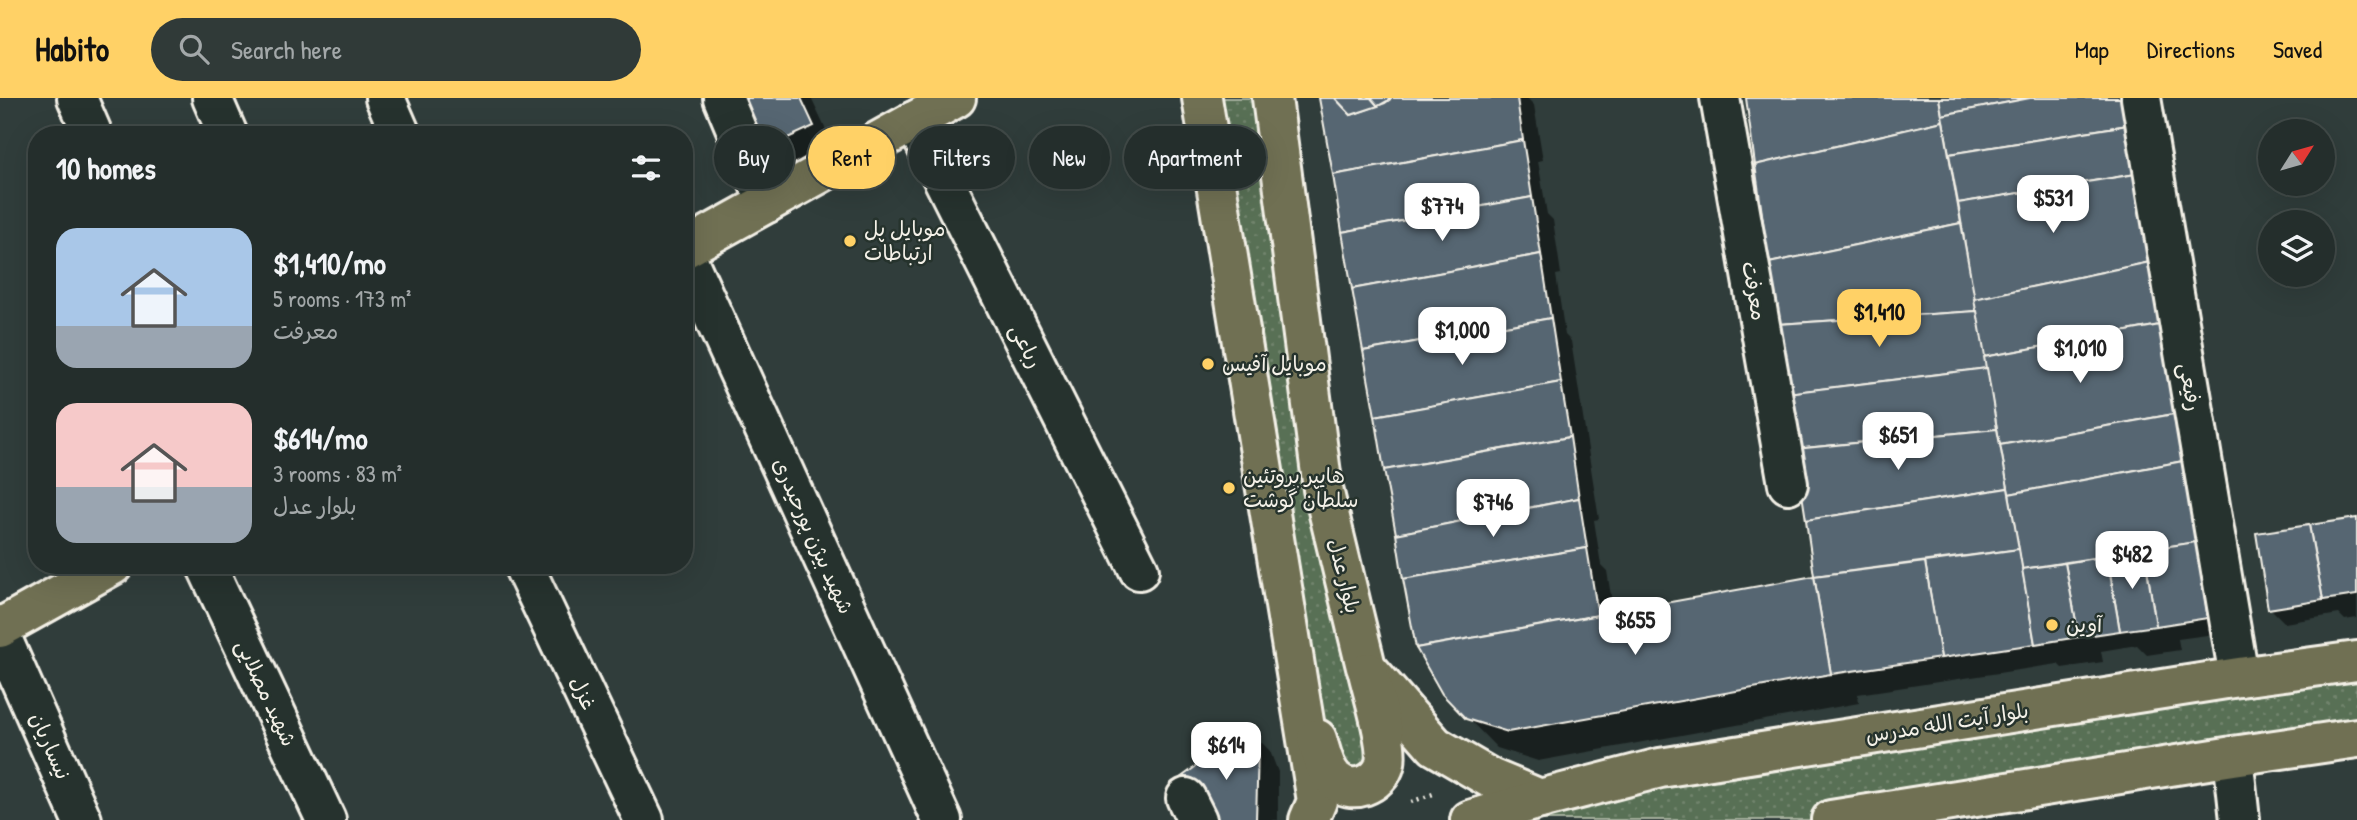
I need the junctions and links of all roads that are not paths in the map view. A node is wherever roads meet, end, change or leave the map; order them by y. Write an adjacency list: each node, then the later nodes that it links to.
1 (77, 98): 11 (street)
2 (212, 98): 12 (street)
3 (386, 98): 13 (street)
4 (723, 98): 14 (street)
5 (956, 98): 10 (main road)
6 (1202, 98): 25 (main road)
7 (1272, 98): 26 (main road, بلوار عدل)
8 (1720, 98): 17 (street, معرفت)
9 (2141, 98): 27 (street, رفیعی)
10 (914, 121): 14 (main road); 18 (street, رباعی)
11 (89, 126)
12 (224, 126)
13 (397, 126)
14 (767, 203): 15 (main road)
15 (693, 245)
16 (693, 270): 36 (street, شهید بیژن پورحیدری)
17 (1788, 485)
18 (1139, 570)
19 (97, 574): 22 (main road)
20 (210, 574): 34 (street, شهید مصلایی)
21 (527, 574): 35 (street, غزل)
22 (0, 628)
23 (0, 635): 33 (street, نیساریان)
24 (2357, 660): 27 (main road, بلوار آیت الله مدرس)
25 (1296, 666): 26 (main road); 32 (main road)
26 (1366, 667): 30 (main road, بلوار عدل)
27 (2239, 677): 30 (main road, بلوار آیت الله مدرس)
28 (2357, 738): 29 (main road)
29 (2233, 755): 31 (main road); 39 (street)
30 (1540, 799): 37 (main road, بلوار آیت الله مدرس)
31 (1930, 812): 38 (main road)
32 (1322, 814)
33 (82, 820)
34 (326, 820)
35 (644, 820)
36 (942, 820)
37 (1470, 820)
38 (1831, 820)
39 (2240, 820)

